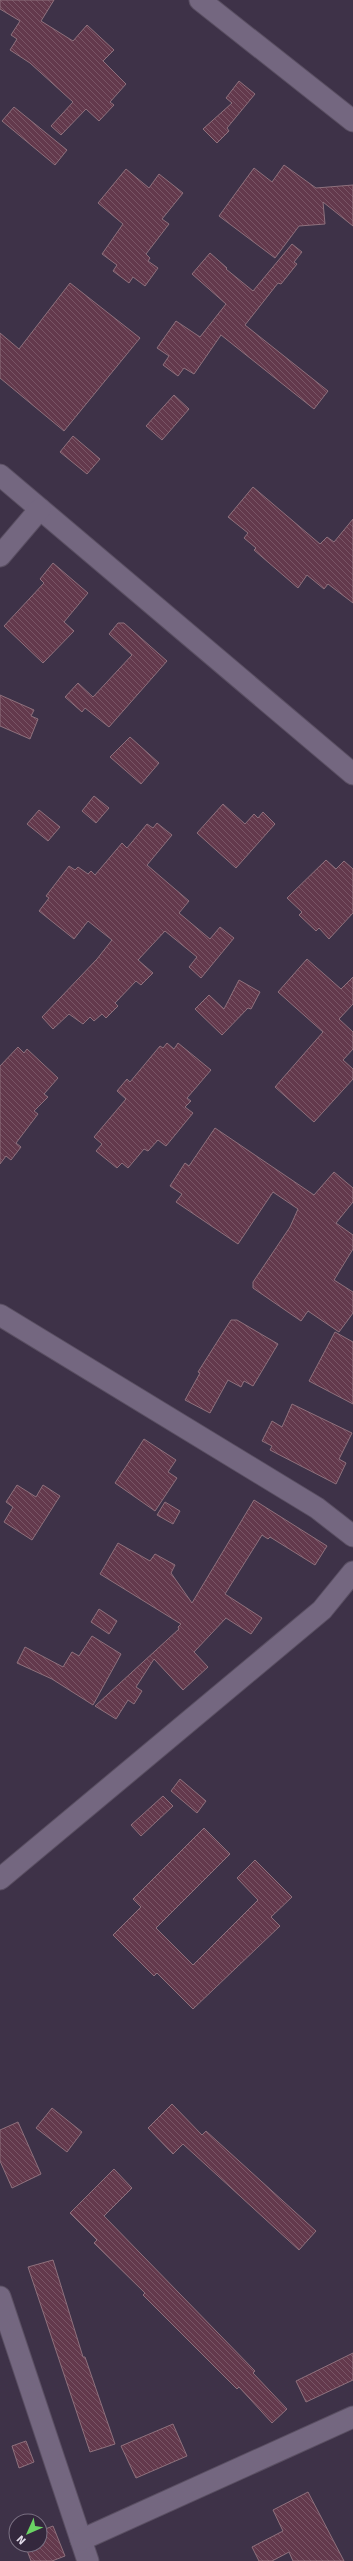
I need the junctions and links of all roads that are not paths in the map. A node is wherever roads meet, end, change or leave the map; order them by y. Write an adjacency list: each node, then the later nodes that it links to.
1 (200, 0): 2 (street)
2 (353, 121)
3 (0, 475): 4 (street)
4 (40, 509): 5 (street); 6 (street)
5 (0, 556)
6 (353, 774)
7 (0, 1315): 8 (street)
8 (317, 1508): 9 (street); 10 (street)
9 (353, 1518)
10 (353, 1536)
11 (353, 1572): 13 (street)
12 (353, 1596): 13 (street)
13 (322, 1610): 14 (street)
14 (0, 1879)
15 (0, 2297): 17 (street)
16 (353, 2417): 17 (street)
17 (81, 2540): 18 (street)
18 (88, 2561)

